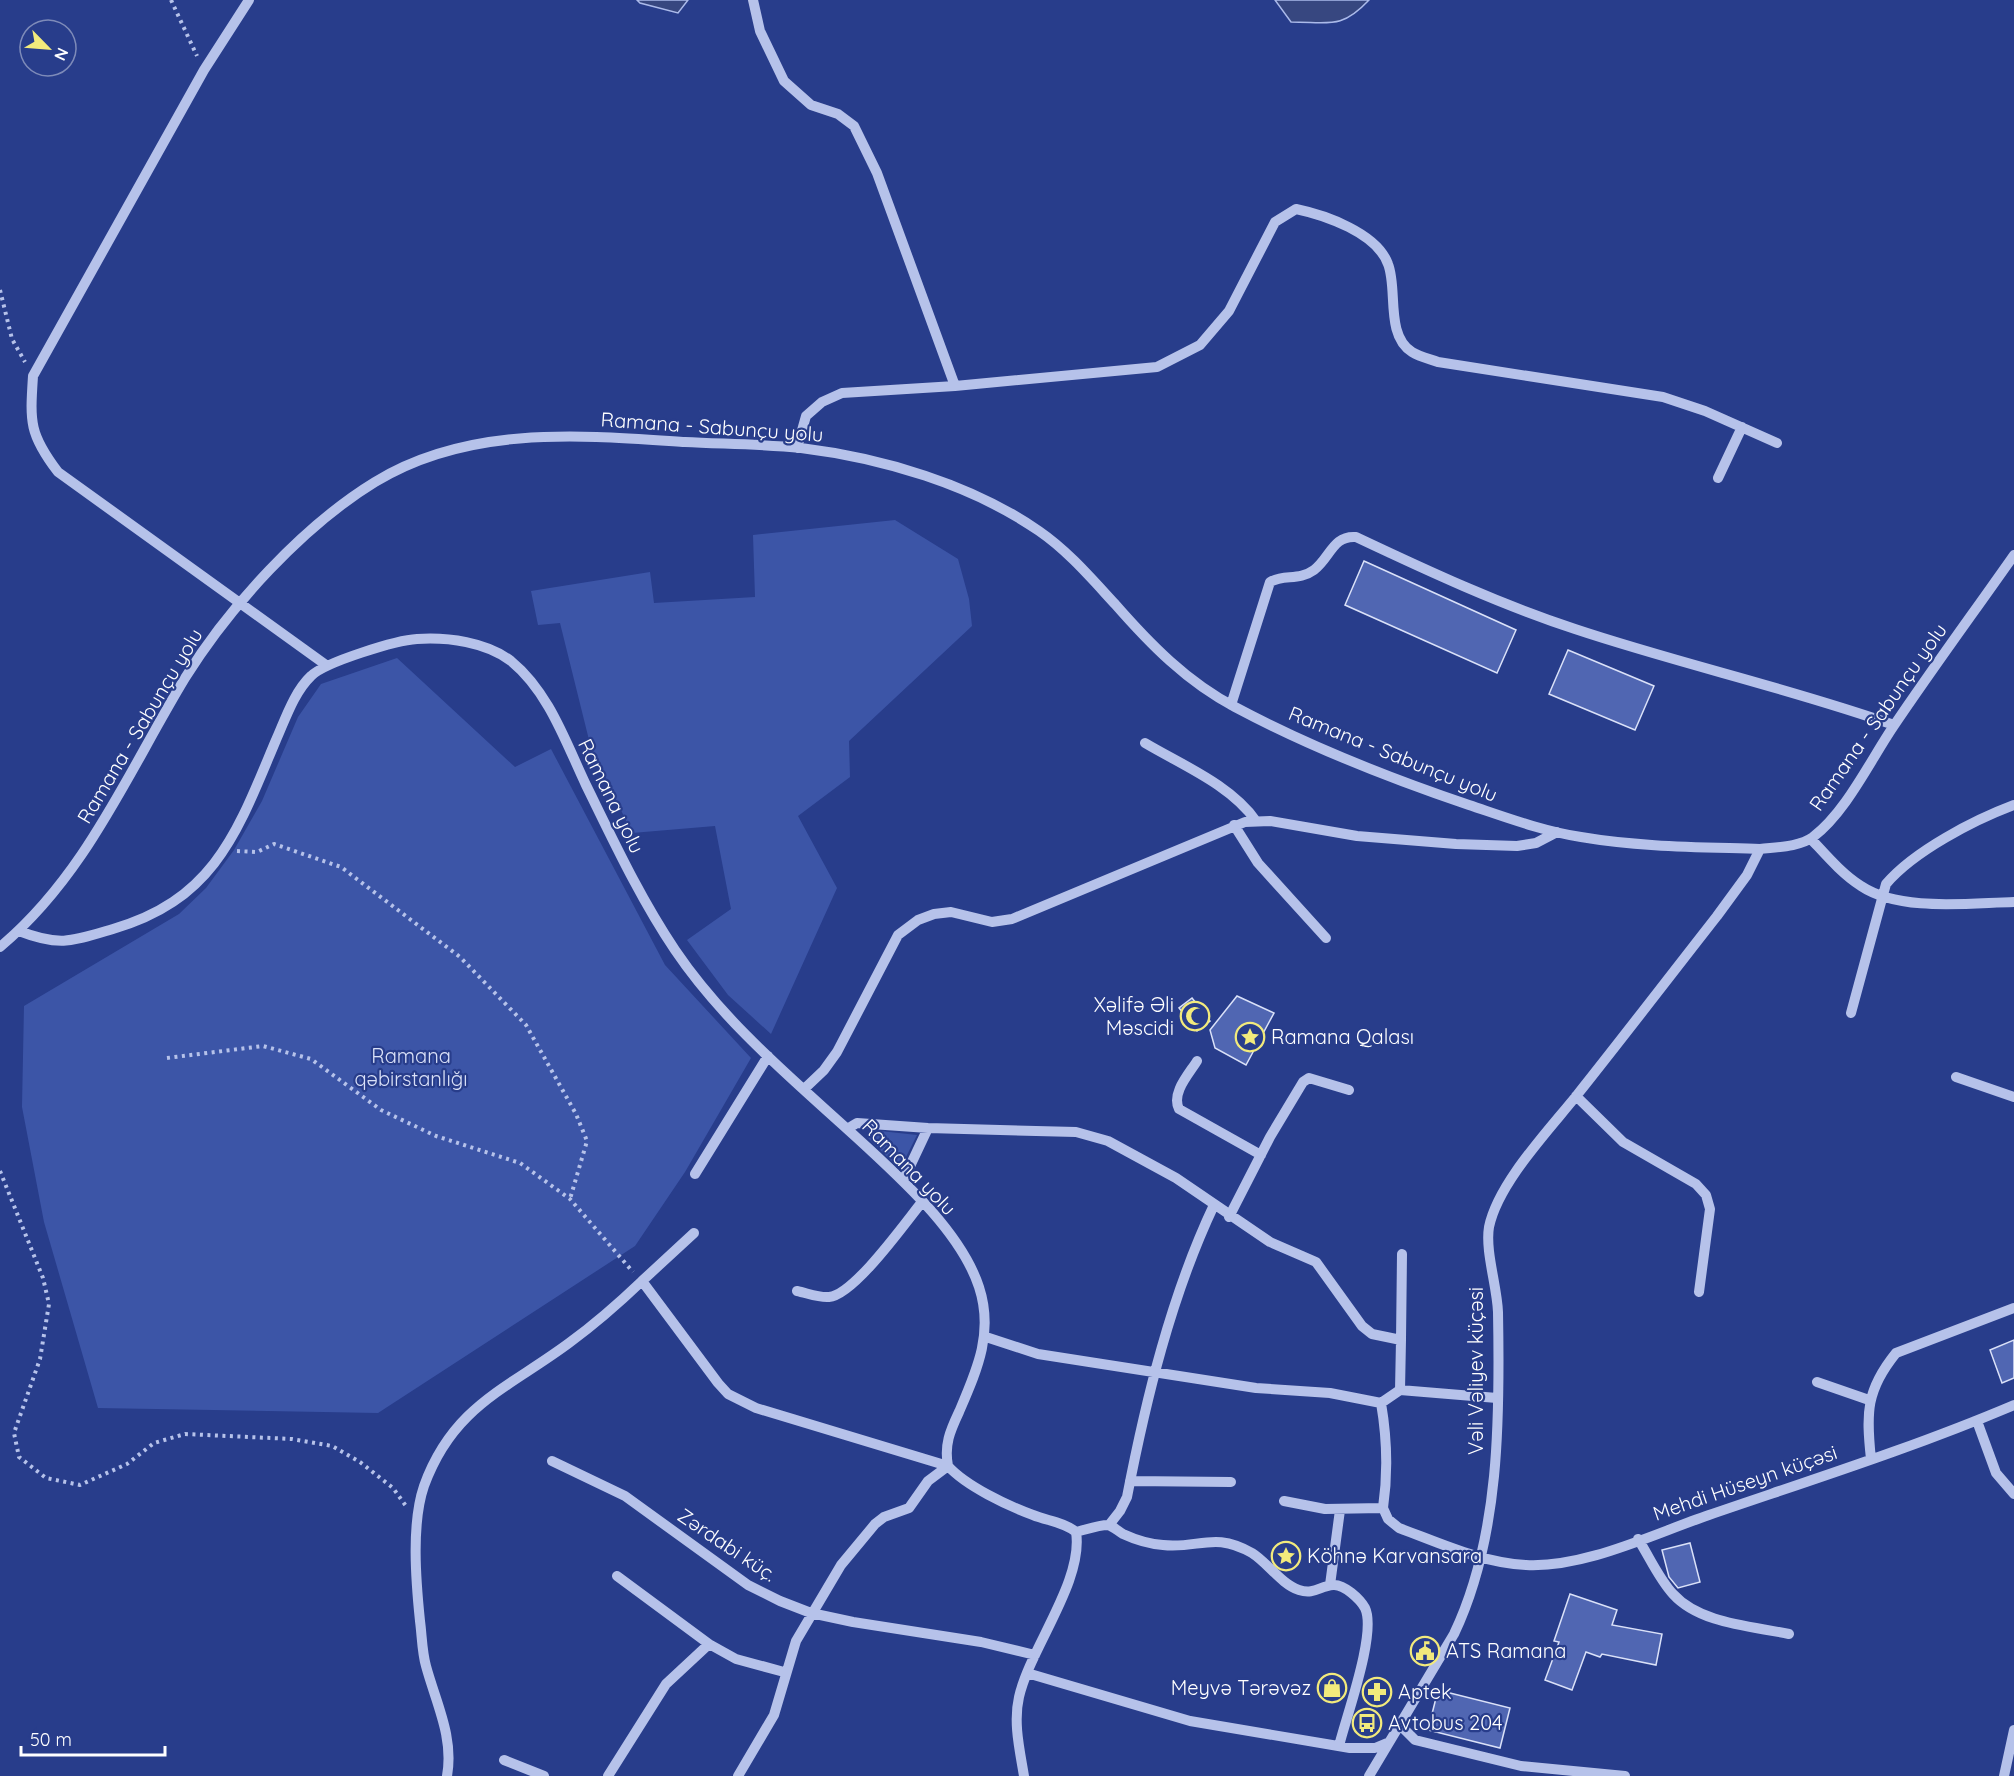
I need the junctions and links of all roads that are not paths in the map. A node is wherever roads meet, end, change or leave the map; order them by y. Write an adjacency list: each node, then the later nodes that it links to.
1 (249, 0): 9 (street)
2 (753, 0): 3 (street)
3 (955, 386): 4 (street); 6 (street)
4 (1742, 427): 5 (street); 7 (street)
5 (1777, 442)
6 (797, 448): 9 (street, Ramana - Sabunçu yolu); 11 (street, Ramana - Sabunçu yolu)
7 (1718, 478)
8 (2014, 555): 12 (street, Ramana - Sabunçu yolu)
9 (239, 603): 10 (street); 22 (street, Ramana - Sabunçu yolu)
10 (326, 665): 22 (street, Ramana yolu); 26 (street, Ramana yolu)
11 (1231, 705): 12 (street); 17 (street, Ramana - Sabunçu yolu)
12 (1894, 725): 18 (street, Ramana - Sabunçu yolu)
13 (1145, 743): 15 (street)
14 (2014, 805): 20 (street)
15 (1256, 821): 16 (street); 17 (street)
16 (1234, 825): 23 (street); 29 (street)
17 (1557, 832): 19 (street, Ramana - Sabunçu yolu)
18 (1810, 839): 19 (street, Ramana - Sabunçu yolu); 20 (street)
19 (1760, 849): 31 (street, Vəli Vəliyev küçəsi)
20 (1881, 897): 21 (street); 25 (street)
21 (2014, 902)
22 (19, 931): 24 (street, Ramana - Sabunçu yolu)
23 (1326, 938)
24 (0, 947)
25 (1851, 1013)
26 (768, 1056): 29 (street, Ramana yolu); 36 (street)
27 (1197, 1061): 35 (street)
28 (1956, 1077): 32 (street)
29 (804, 1089): 34 (street, Ramana yolu)
30 (1349, 1090): 35 (street)
31 (1576, 1096): 45 (street); 52 (street, Vəli Vəliyev küçəsi)
32 (2014, 1097)
33 (928, 1128): 34 (street); 37 (street); 39 (street)
34 (847, 1129): 37 (street, Ramana yolu)
35 (1261, 1155): 40 (street)
36 (695, 1174)
37 (903, 1181): 38 (street, Ramana yolu)
38 (922, 1202): 44 (street); 47 (street, Ramana yolu)
39 (1214, 1205): 40 (street); 49 (street)
40 (1229, 1217): 48 (street)
41 (694, 1233): 43 (street)
42 (1402, 1254): 48 (street)
43 (642, 1281): 59 (street); 83 (street)
44 (797, 1291)
45 (1699, 1292)
46 (2014, 1308): 53 (street)
47 (986, 1336): 49 (street); 59 (street, Ramana yolu)
48 (1401, 1340): 51 (street)
49 (1157, 1371): 54 (street); 60 (street)
50 (1817, 1382): 53 (street)
51 (1400, 1390): 52 (street); 54 (street)
52 (1497, 1398): 69 (street, Vəli Vəliyev küçəsi)
53 (1869, 1400): 57 (street)
54 (1381, 1403): 64 (street)
55 (2014, 1405): 56 (street, Mehdi Hüseyn küçəsi)
56 (1977, 1421): 57 (street, Mehdi Hüseyn küçəsi); 62 (street)
57 (1871, 1459): 68 (street, Mehdi Hüseyn küçəsi)
58 (552, 1461): 72 (street, Zərdabi küç.)
59 (948, 1466): 67 (street); 72 (street)
60 (1130, 1481): 61 (street); 66 (street)
61 (1231, 1482)
62 (2014, 1494)
63 (1284, 1501): 65 (street)
64 (1383, 1508): 65 (street); 69 (street, Mehdi Hüseyn küçəsi)
65 (1340, 1510): 71 (street)
66 (1109, 1525): 67 (street); 71 (street)
67 (1076, 1532): 75 (street)
68 (1638, 1539): 69 (street, Mehdi Hüseyn küçəsi); 73 (street)
69 (1482, 1558): 78 (street, Vəli Vəliyev küçəsi)
70 (617, 1576): 74 (street)
71 (1330, 1585): 81 (street)
72 (811, 1613): 75 (street, Zərdabi küç.); 76 (street)
73 (1789, 1634)
74 (709, 1644): 76 (street); 85 (street)
75 (1035, 1655): 77 (street)
76 (784, 1672): 86 (street)
77 (1027, 1673): 81 (street); 87 (street)
78 (1399, 1724): 80 (street, Vəli Vəliyev küçəsi); 89 (street)
79 (2014, 1730): 90 (street)
80 (1387, 1743): 81 (street); 88 (street)
81 (1339, 1746)
82 (504, 1760): 84 (street)
83 (447, 1776)
84 (544, 1776)
85 (608, 1776)
86 (738, 1776)
87 (1024, 1776)
88 (1369, 1776)
89 (1625, 1776)
90 (2004, 1776)

